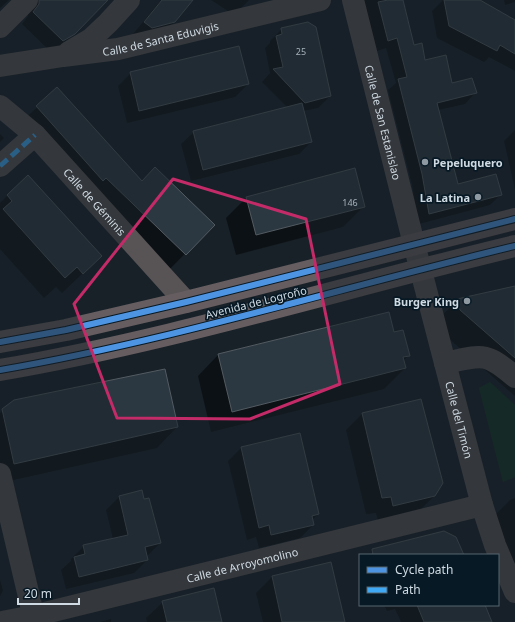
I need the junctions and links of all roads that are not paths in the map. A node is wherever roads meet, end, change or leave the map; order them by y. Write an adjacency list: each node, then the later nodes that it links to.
1 (27, 0): 5 (street)
2 (129, 0): 6 (street)
3 (320, 0): 6 (street, Calle de Santa Eduvigis)
4 (354, 0): 12 (street, Calle de San Estanislao)
5 (0, 27)
6 (63, 56): 7 (street, Calle de Santa Eduvigis)
7 (0, 66)
8 (0, 106): 9 (street, Calle de Géminis)
9 (34, 135): 10 (street); 15 (street, Calle de Géminis)
10 (0, 166)
11 (515, 219): 12 (main road, Avenida de Logroño)
12 (414, 244): 14 (street, Calle del Timón); 15 (main road, Avenida de Logroño)
13 (515, 246): 14 (main road, Avenida de Logroño)
14 (421, 269): 17 (street, Calle del Timón); 18 (main road, Avenida de Logroño)
15 (186, 302): 16 (main road, Avenida de Logroño)
16 (0, 342)
17 (445, 363): 19 (street); 21 (street, Calle del Timón)
18 (0, 370)
19 (515, 377)
20 (0, 474): 25 (street)
21 (482, 505): 22 (street, Calle del Timón); 25 (street, Calle de Arroyomolino)
22 (499, 554)
23 (499, 554): 24 (street, Calle del Timón)
24 (515, 592)
25 (34, 619): 26 (street, Calle de Arroyomolino)
26 (2, 622)

